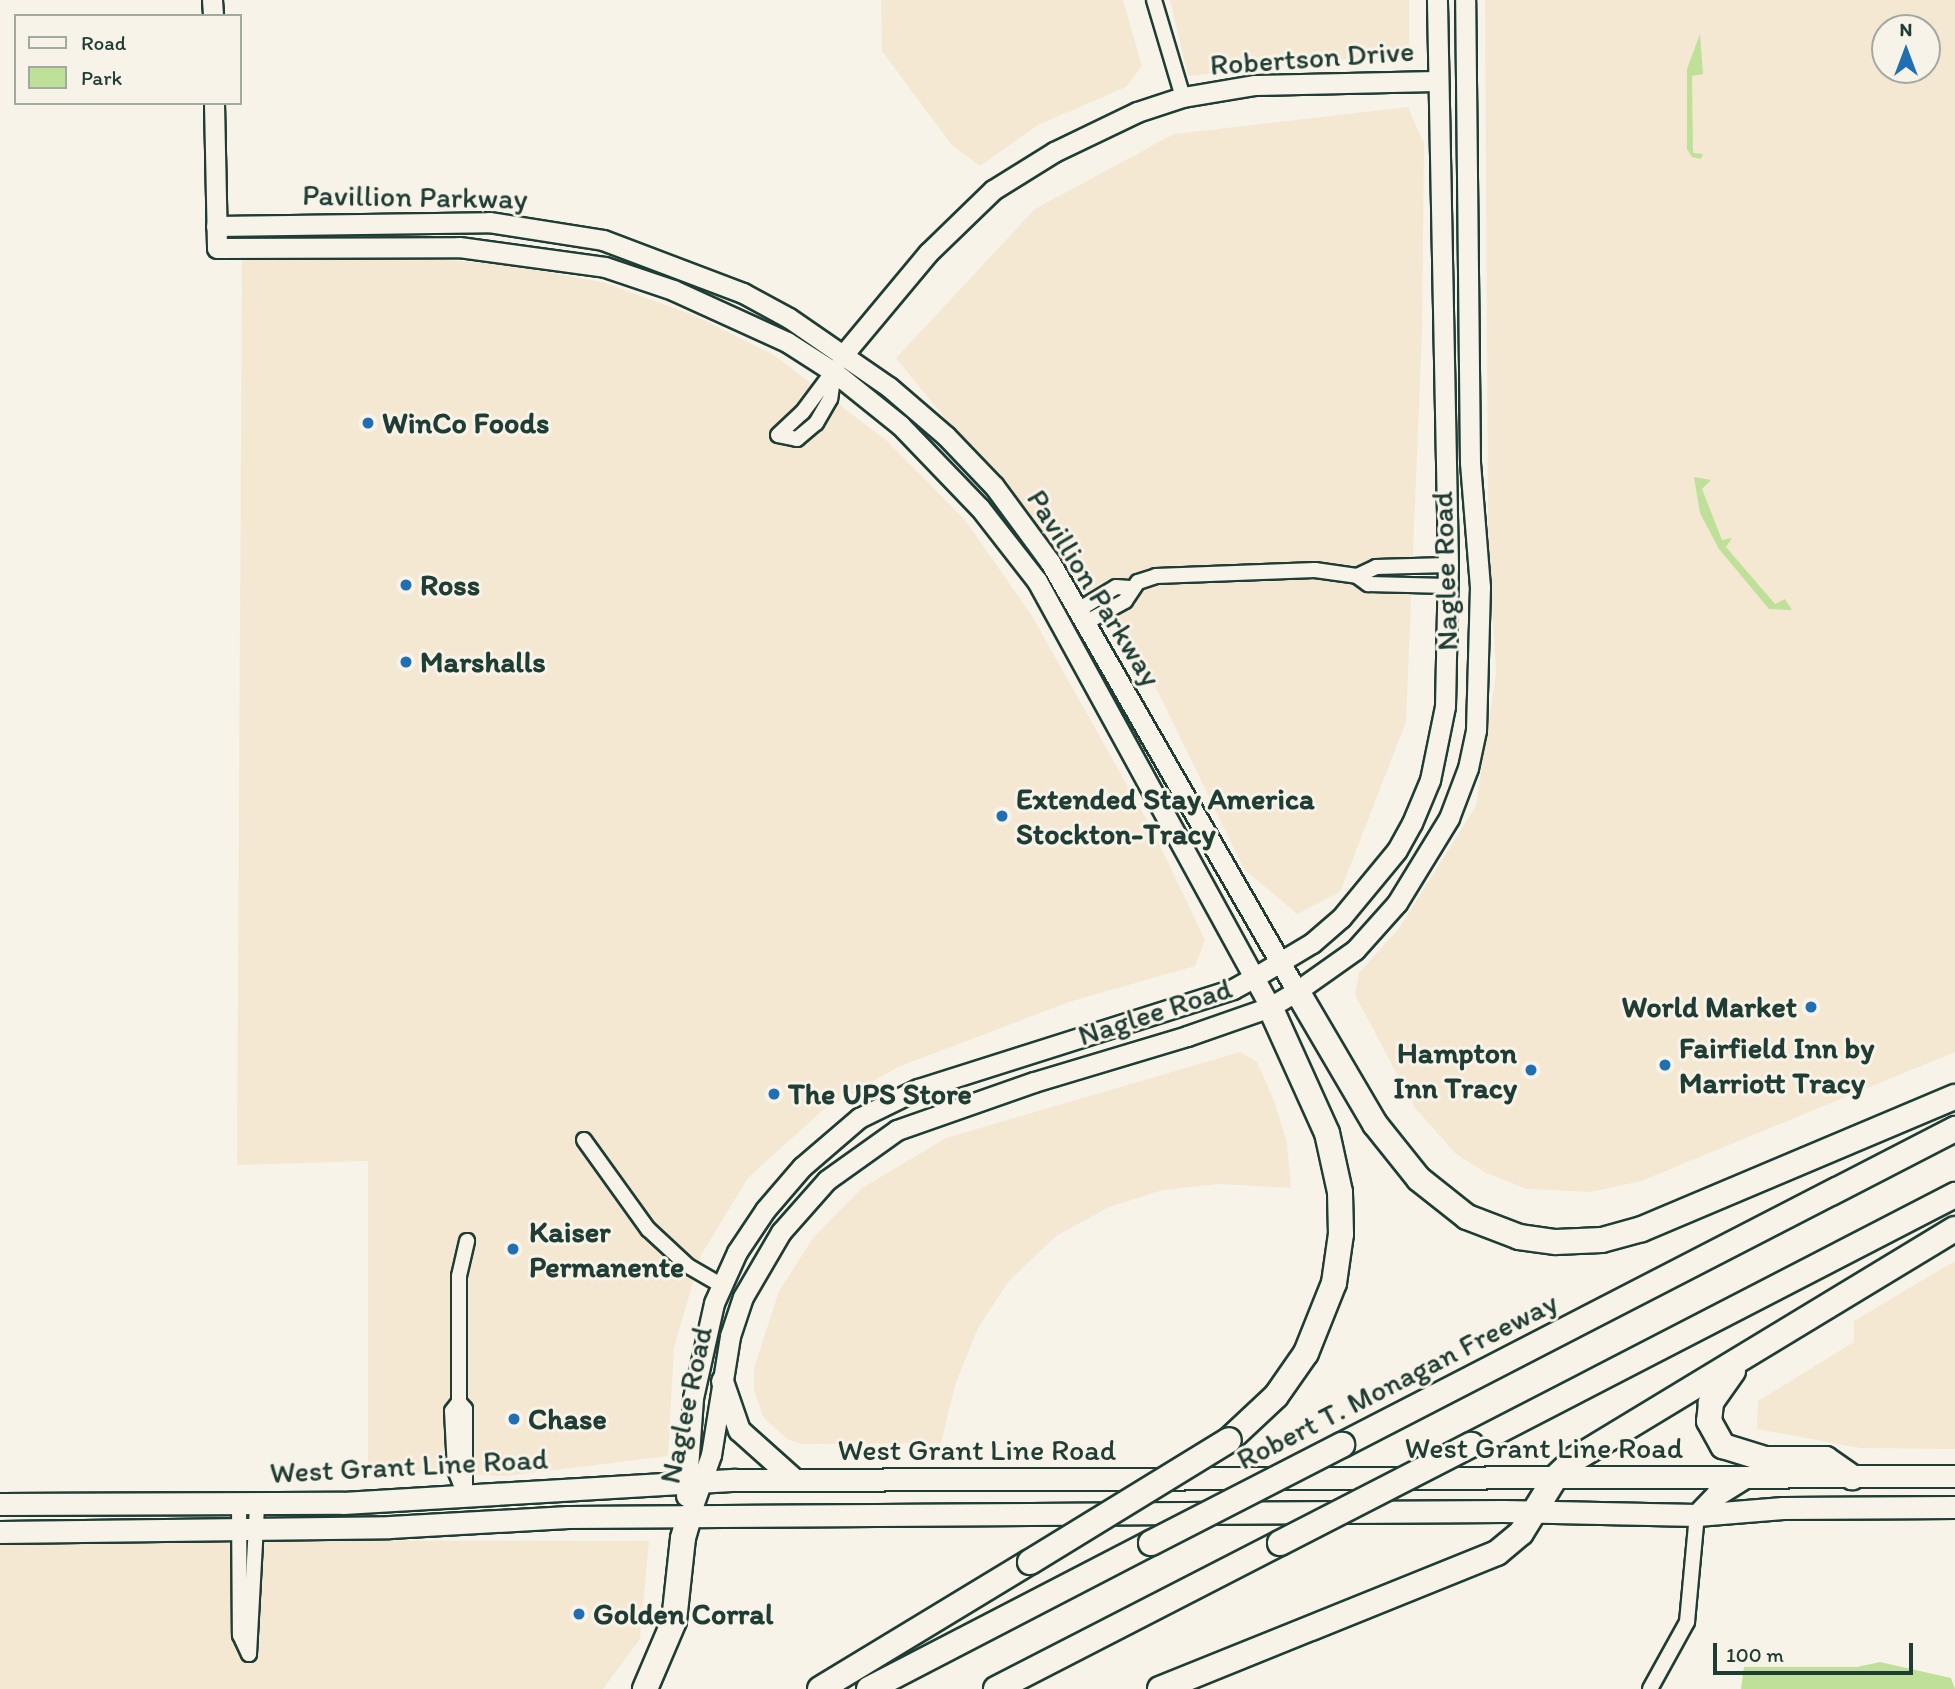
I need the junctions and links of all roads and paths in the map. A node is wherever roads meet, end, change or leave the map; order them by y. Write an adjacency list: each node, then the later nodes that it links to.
1 (1154, 0): 5 (street)
2 (1437, 0): 4 (main road, Naglee Road)
3 (1465, 0): 15 (main road, Naglee Road)
4 (1437, 80): 5 (main road, Robertson Drive); 9 (main road, Naglee Road)
5 (1184, 97): 8 (main road, Robertson Drive)
6 (214, 105): 7 (main road, Pavillion Parkway)
7 (216, 226): 8 (main road, Pavillion Parkway); 8 (main road, Pavillion Parkway)
8 (839, 364): 8 (street, Robertson Drive); 12 (main road, Pavillion Parkway); 14 (main road, Pavillion Parkway)
9 (1448, 565): 10 (street); 11 (main road, Naglee Road)
10 (1357, 576): 11 (street); 12 (street)
11 (1448, 586): 13 (main road, Naglee Road)
12 (1081, 617): 13 (main road, Pavillion Parkway)
13 (1280, 962): 14 (main road, Naglee Road); 15 (main road, Pavillion Parkway)
14 (1255, 977): 16 (main road, Pavillion Parkway); 23 (main road, Naglee Road)
15 (1297, 991): 16 (main road, Naglee Road); 17 (highway)
16 (1270, 1006): 25 (main road, Naglee Road); 42 (highway, bridge)
17 (1955, 1097)
18 (1955, 1129): 43 (highway, Robert T. Monagan Freeway, bridge)
19 (584, 1140): 23 (street)
20 (1955, 1195): 44 (highway, bridge)
21 (1955, 1229): 24 (highway)
22 (467, 1241): 32 (street)
23 (722, 1286): 31 (main road, Naglee Road)
24 (1741, 1361): 28 (highway); 29 (highway)
25 (722, 1381): 30 (main road); 31 (main road, Naglee Road)
26 (1747, 1476): 28 (main road, West Grant Line Road); 29 (main road, West Grant Line Road); 37 (main road)
27 (1955, 1476): 28 (main road, West Grant Line Road)
28 (1852, 1477)
29 (1555, 1478): 30 (main road, West Grant Line Road); 36 (highway)
30 (795, 1480): 31 (main road, West Grant Line Road)
31 (694, 1482): 32 (main road, West Grant Line Road); 38 (main road, Naglee Road)
32 (465, 1495): 34 (main road, West Grant Line Road)
33 (0, 1504): 34 (main road, West Grant Line Road)
34 (248, 1504): 39 (street)
35 (1955, 1507): 37 (main road, West Grant Line Road)
36 (1533, 1513): 37 (main road, West Grant Line Road); 38 (main road, West Grant Line Road); 45 (highway)
37 (1697, 1515): 46 (street)
38 (690, 1517): 39 (main road, West Grant Line Road); 41 (highway)
39 (248, 1530): 39 (street); 40 (main road, West Grant Line Road)
40 (0, 1532)
41 (645, 1689)
42 (820, 1689)
43 (869, 1689)
44 (996, 1689)
45 (1160, 1689)
46 (1650, 1689)

